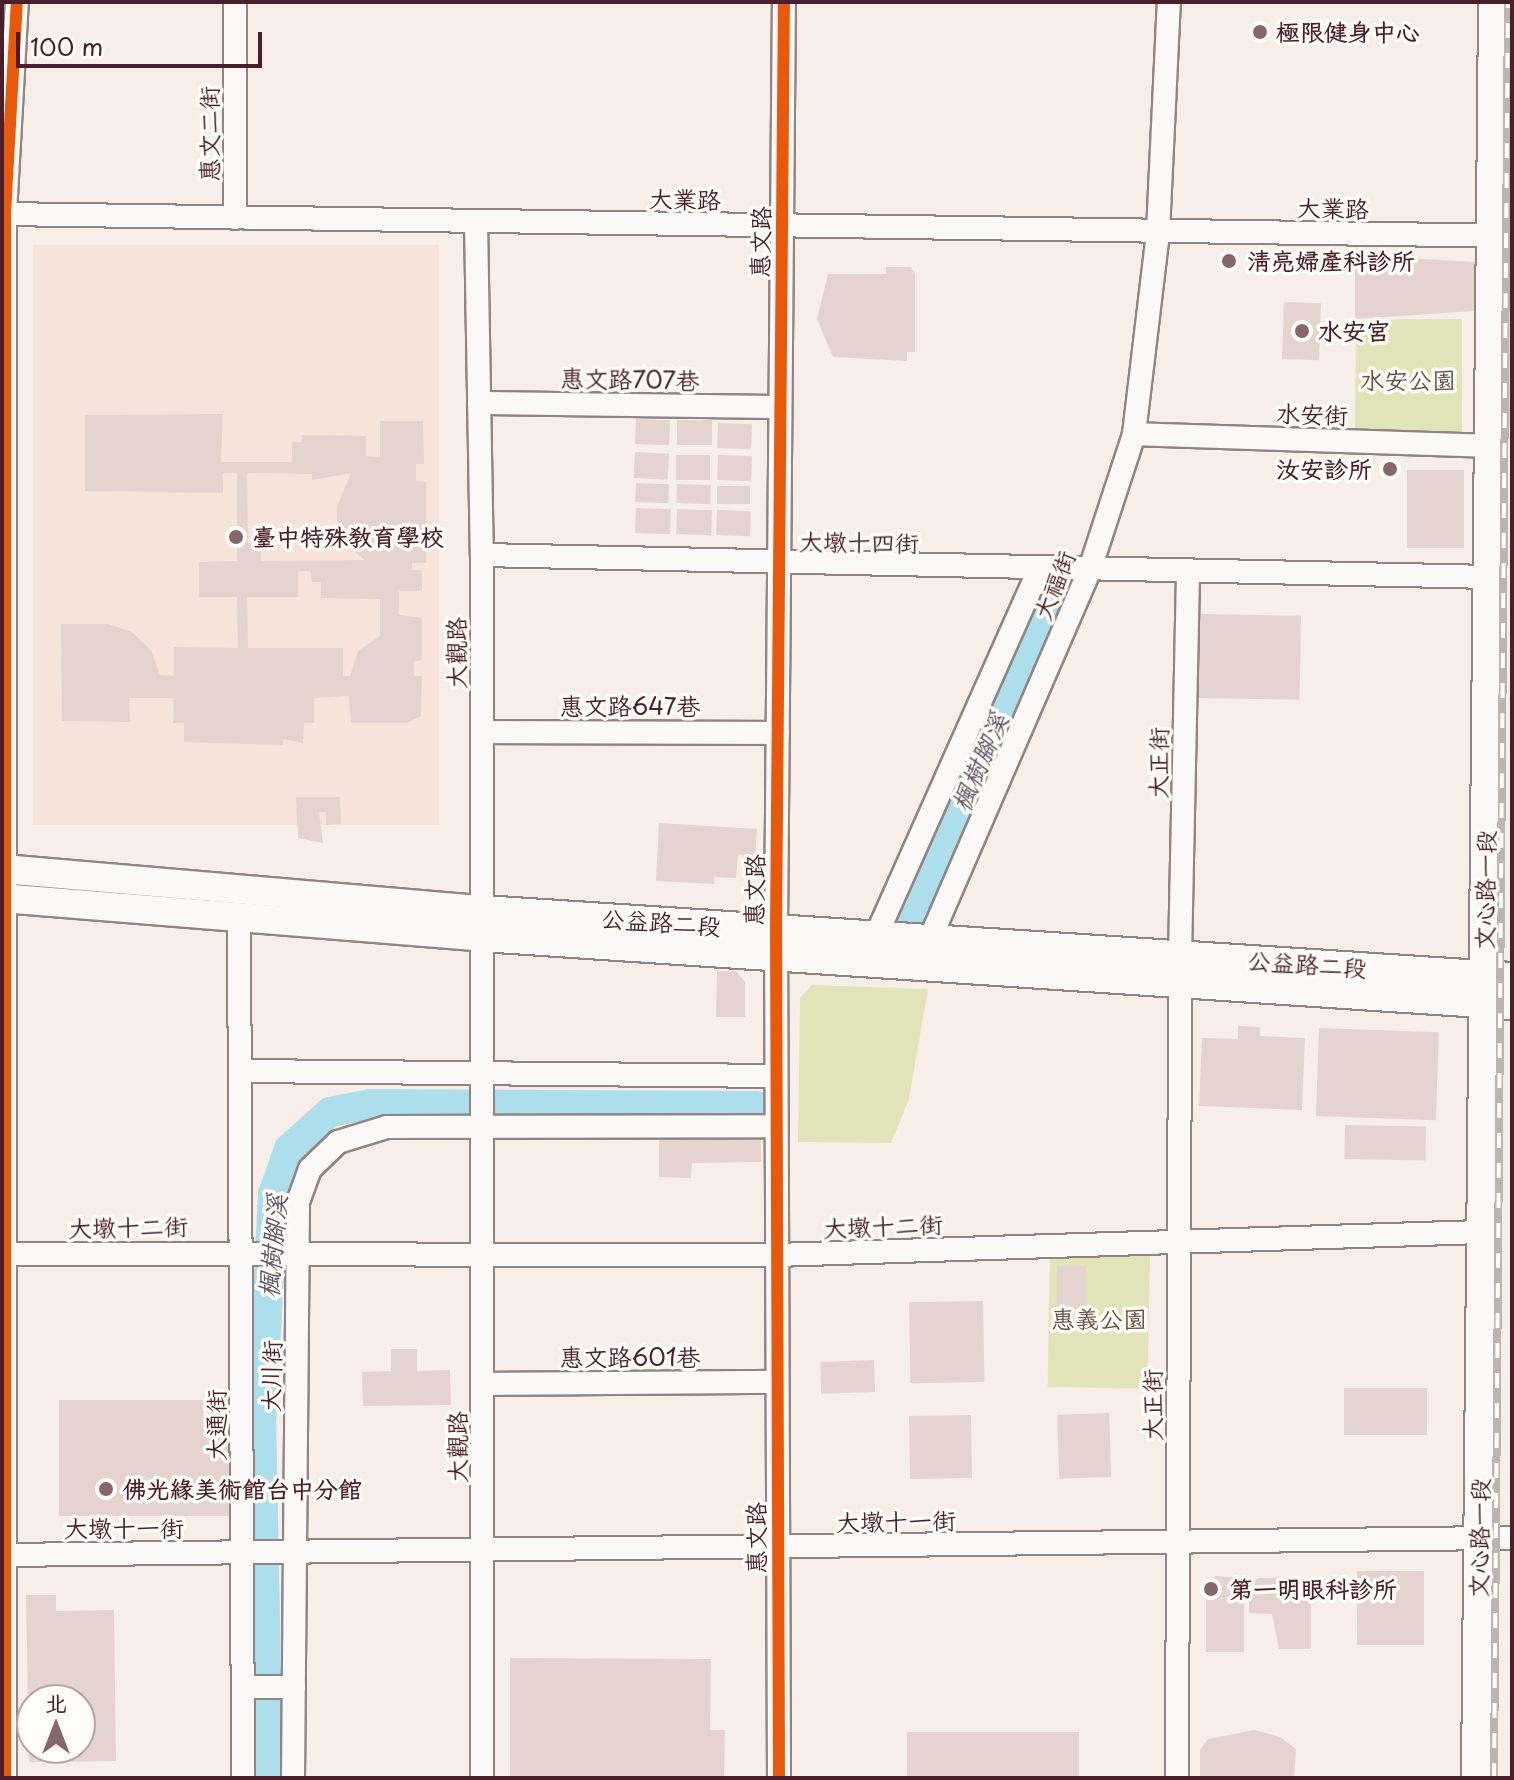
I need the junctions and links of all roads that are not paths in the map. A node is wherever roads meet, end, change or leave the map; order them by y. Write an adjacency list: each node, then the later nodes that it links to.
1 (17, 2): 6 (street)
2 (235, 2): 7 (street, 惠文二街)
3 (784, 2): 9 (street, 惠文路)
4 (1169, 2): 10 (street, 大福街)
5 (1493, 2): 11 (main road, 文心路一段)
6 (4, 214): 7 (street, 大業路); 24 (street)
7 (235, 218): 8 (street, 大業路)
8 (476, 222): 9 (street, 大業路); 12 (street, 大觀路)
9 (782, 227): 10 (street, 大業路); 13 (street, 惠文路)
10 (1158, 232): 11 (street, 大業路); 14 (street, 大福街)
11 (1501, 236): 15 (main road, 文心路一段)
12 (479, 403): 13 (street, 惠文路707巷); 16 (street, 大觀路)
13 (780, 407): 17 (street, 惠文路)
14 (1134, 434): 15 (street, 水安街); 19 (street, 大福街)
15 (1489, 446): 21 (main road, 文心路一段)
16 (482, 555): 17 (street, 大墩十四街); 22 (street, 大觀路)
17 (779, 562): 18 (street, 大墩十四街); 23 (street, 惠文路)
18 (1040, 568): 19 (street, 大墩十四街); 28 (street, 大福街)
19 (1090, 569): 20 (street, 大墩十四街); 29 (street, 大福街)
20 (1188, 571): 21 (street, 大墩十四街); 31 (street, 大正街)
21 (1487, 577): 32 (main road, 文心路一段)
22 (482, 732): 23 (street, 惠文路647巷); 27 (street, 大觀路)
23 (778, 733): 30 (street, 惠文路)
24 (4, 869): 25 (street); 27 (main road, 公益路二段)
25 (4, 898): 26 (main road, 公益路二段); 46 (street)
26 (239, 917): 27 (main road, 公益路二段); 36 (street, 大通街)
27 (482, 924): 30 (main road, 公益路二段); 38 (street, 大觀路)
28 (876, 936): 29 (main road, 公益路二段); 30 (main road, 公益路二段)
29 (930, 939): 31 (main road, 公益路二段)
30 (776, 943): 31 (main road, 公益路二段); 37 (street, 惠文路)
31 (1180, 970): 32 (main road, 公益路二段); 34 (main road, 公益路二段); 42 (street, 大正街)
32 (1484, 976): 33 (main road, 公益路二段); 34 (main road, 文心路一段)
33 (1512, 977)
34 (1484, 1004): 35 (main road, 公益路二段); 41 (main road, 文心路一段)
35 (1512, 1005)
36 (240, 1071): 38 (street); 43 (street, 大通街)
37 (776, 1076): 38 (street); 40 (street, 惠文路)
38 (484, 1078): 39 (street, 大觀路)
39 (484, 1120): 40 (street, 大川街); 44 (street, 大川街); 45 (street, 大觀路)
40 (776, 1126): 47 (street, 惠文路)
41 (1481, 1232): 42 (street, 大墩十二街); 51 (main road, 文心路一段)
42 (1179, 1242): 47 (street, 大墩十二街); 52 (street, 大正街)
43 (246, 1252): 44 (street, 大墩十二街); 46 (street, 大墩十二街); 55 (street, 大通街)
44 (292, 1252): 45 (street, 大墩十二街); 56 (street, 大川街)
45 (484, 1253): 47 (street, 大墩十二街); 49 (street, 大觀路)
46 (5, 1254): 57 (street)
47 (776, 1255): 48 (street, 惠文路)
48 (777, 1382): 49 (street, 惠文路601巷); 53 (street, 惠文路)
49 (483, 1384): 54 (street, 大觀路)
50 (1512, 1538): 51 (street, 大墩十一街)
51 (1479, 1541): 52 (street, 大墩十一街); 66 (main road, 文心路一段)
52 (1178, 1544): 53 (street, 大墩十一街); 65 (street, 大正街)
53 (778, 1548): 54 (street, 大墩十一街); 64 (street, 惠文路)
54 (483, 1551): 56 (street, 大墩十一街); 63 (street, 大觀路)
55 (244, 1553): 56 (street, 大墩十一街); 57 (street, 大墩十一街); 58 (street, 大通街)
56 (288, 1553): 59 (street, 大川街)
57 (4, 1555): 60 (street)
58 (248, 1687): 59 (street); 61 (street, 大通街)
59 (290, 1687): 62 (street, 大川街)
60 (5, 1778)
61 (243, 1778)
62 (293, 1778)
63 (482, 1778)
64 (779, 1778)
65 (1177, 1778)
66 (1476, 1778)

